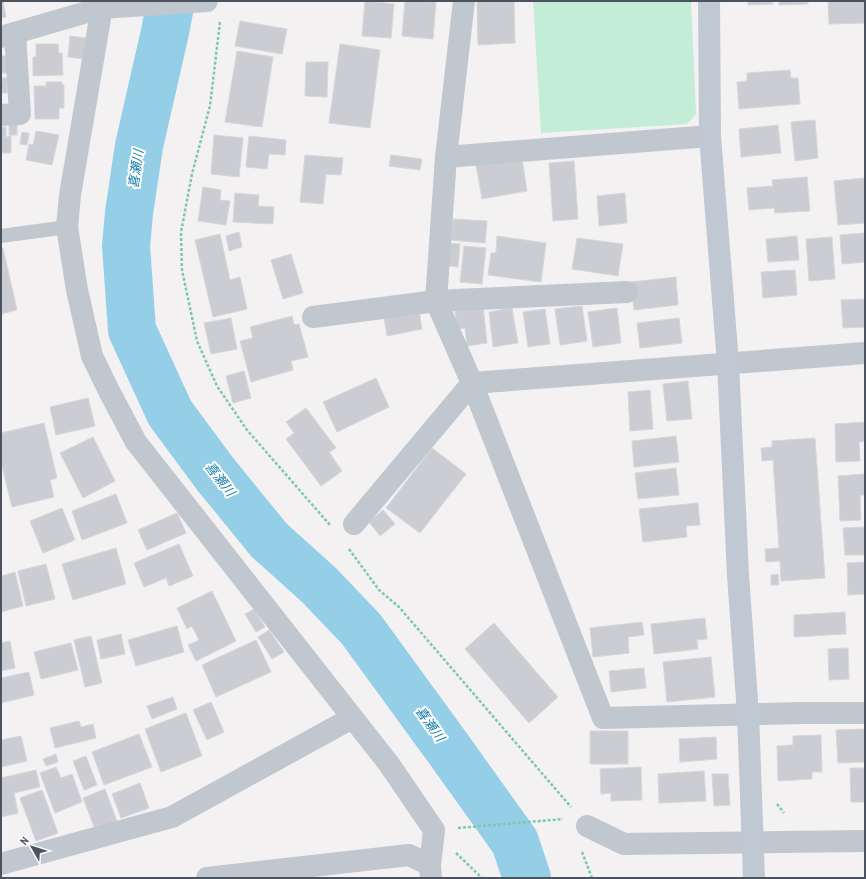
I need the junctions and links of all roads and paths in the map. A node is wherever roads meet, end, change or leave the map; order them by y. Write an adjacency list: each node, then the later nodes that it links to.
1 (464, 1): 8 (street)
2 (709, 1): 7 (street)
3 (102, 4): 4 (street); 5 (street); 9 (street)
4 (214, 8): 18 (path)
5 (8, 35): 6 (street)
6 (1, 115)
7 (710, 136): 8 (street); 15 (street)
8 (446, 156): 12 (street)
9 (67, 227): 10 (lane); 22 (street)
10 (1, 236)
11 (627, 292): 12 (street)
12 (436, 301): 13 (street); 16 (street)
13 (313, 317)
14 (865, 352): 15 (street)
15 (728, 363): 16 (street); 21 (street)
16 (472, 383): 17 (street); 21 (street)
17 (354, 524)
18 (330, 525)
19 (349, 549): 23 (path)
20 (865, 713): 21 (street)
21 (748, 714): 26 (street)
22 (352, 718): 27 (street); 28 (street)
23 (577, 822): 24 (path); 26 (street)
24 (452, 829)
25 (865, 841): 26 (street)
26 (753, 842): 30 (street)
27 (1, 864)
28 (431, 872): 29 (street)
29 (207, 878)
30 (754, 878)

